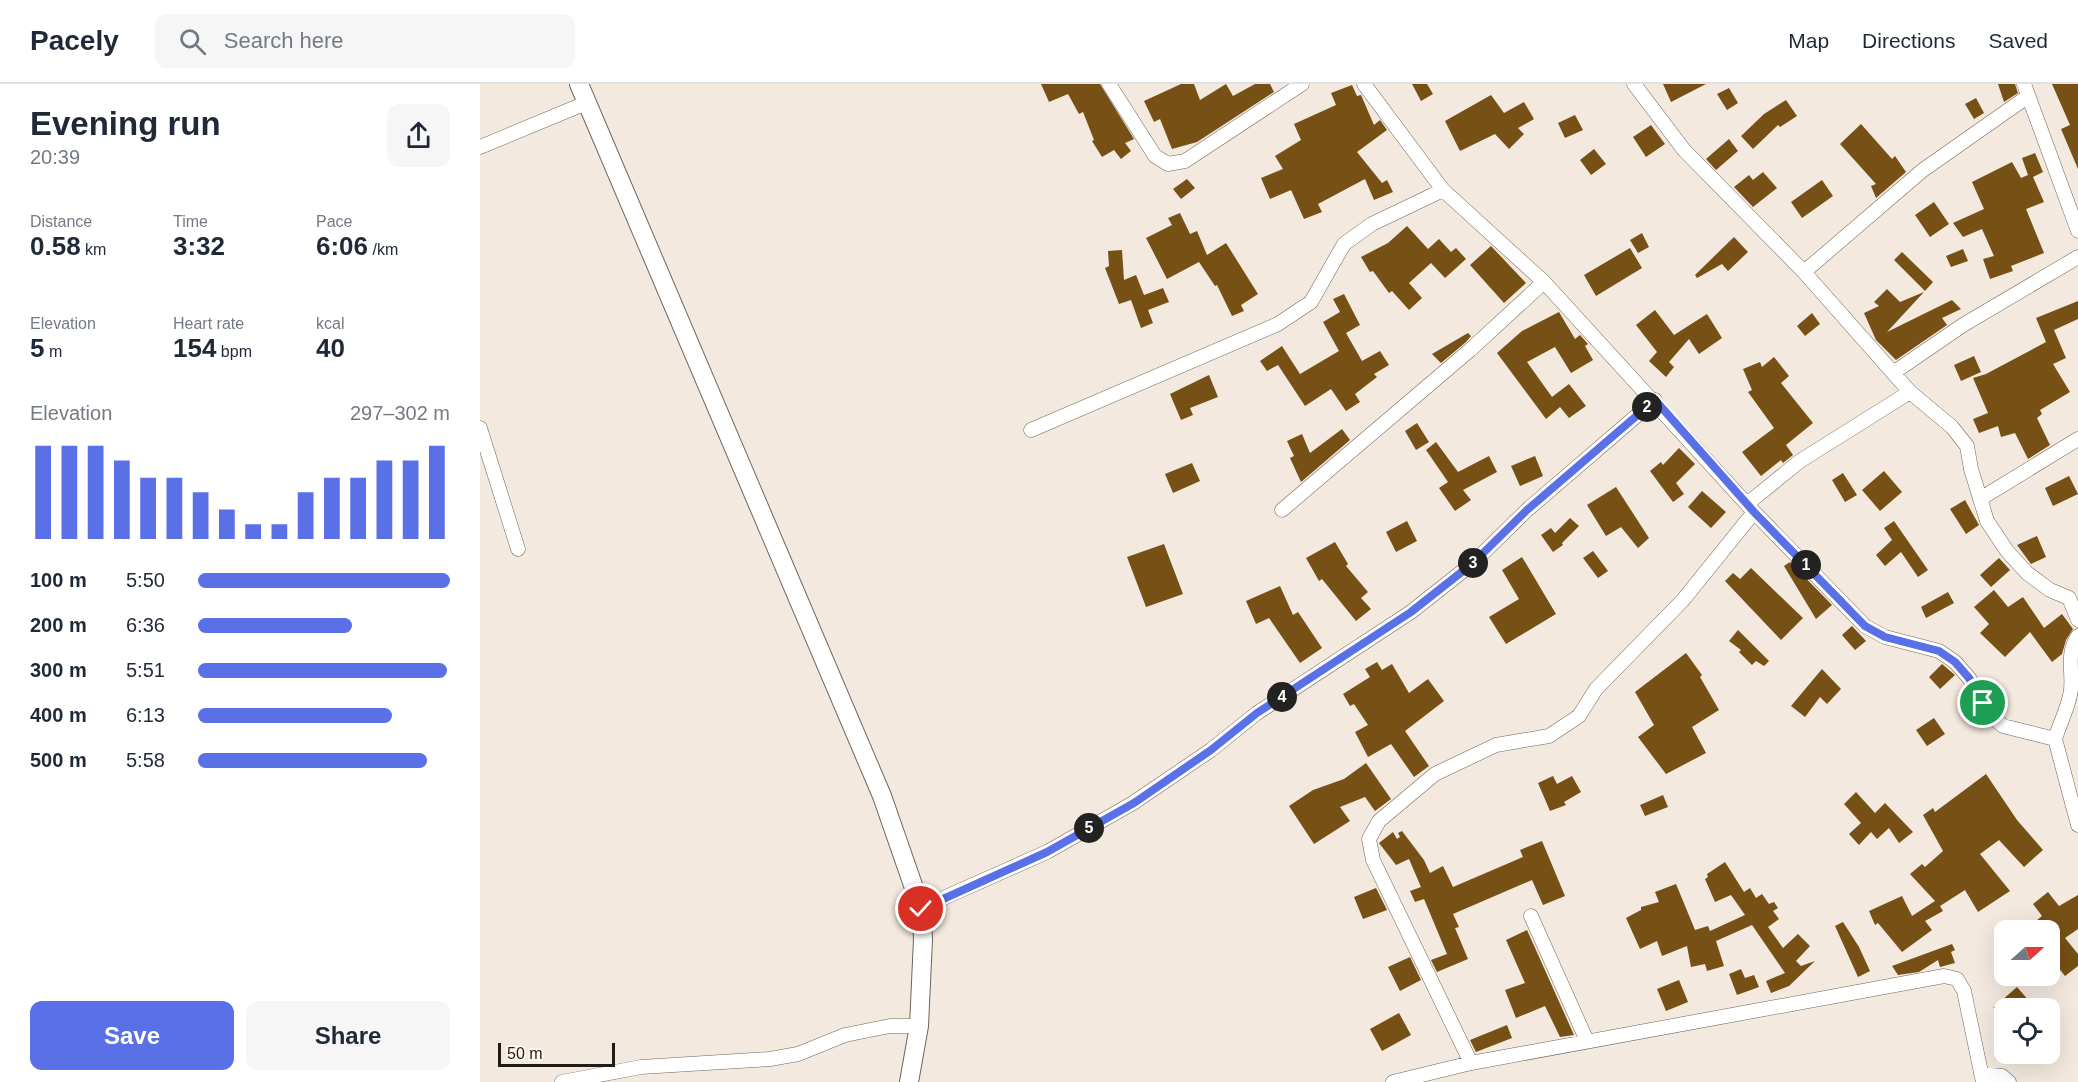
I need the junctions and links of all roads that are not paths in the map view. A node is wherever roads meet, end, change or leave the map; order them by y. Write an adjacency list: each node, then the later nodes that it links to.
1 (579, 84): 7 (street)
2 (1109, 84): 3 (street)
3 (1302, 84)
4 (1364, 84): 9 (street)
5 (1634, 84): 12 (street)
6 (2026, 91): 10 (street); 12 (street)
7 (586, 103): 8 (street); 29 (street)
8 (480, 147)
9 (1443, 190): 13 (street); 18 (street)
10 (2078, 231)
11 (2078, 257): 14 (street)
12 (1804, 272): 14 (street)
13 (1544, 282): 16 (street); 22 (street)
14 (1893, 373): 15 (street)
15 (1910, 392): 20 (street); 21 (street)
16 (1655, 400): 21 (street); 29 (street)
17 (480, 428): 23 (street)
18 (1031, 430)
19 (2078, 439): 20 (street)
20 (1980, 499): 24 (street)
21 (1751, 508): 27 (street); 33 (street)
22 (1282, 510)
23 (518, 549)
24 (2074, 596): 25 (street)
25 (2078, 620)
26 (2078, 636): 27 (street)
27 (2055, 739): 28 (street)
28 (2078, 825)
29 (921, 909): 31 (street)
30 (1531, 916): 32 (street)
31 (919, 1026): 35 (street); 36 (street)
32 (1587, 1041): 33 (street); 34 (street)
33 (1471, 1063): 37 (street)
34 (1982, 1078): 38 (street)
35 (562, 1082)
36 (909, 1082)
37 (1393, 1082)
38 (2009, 1082)

